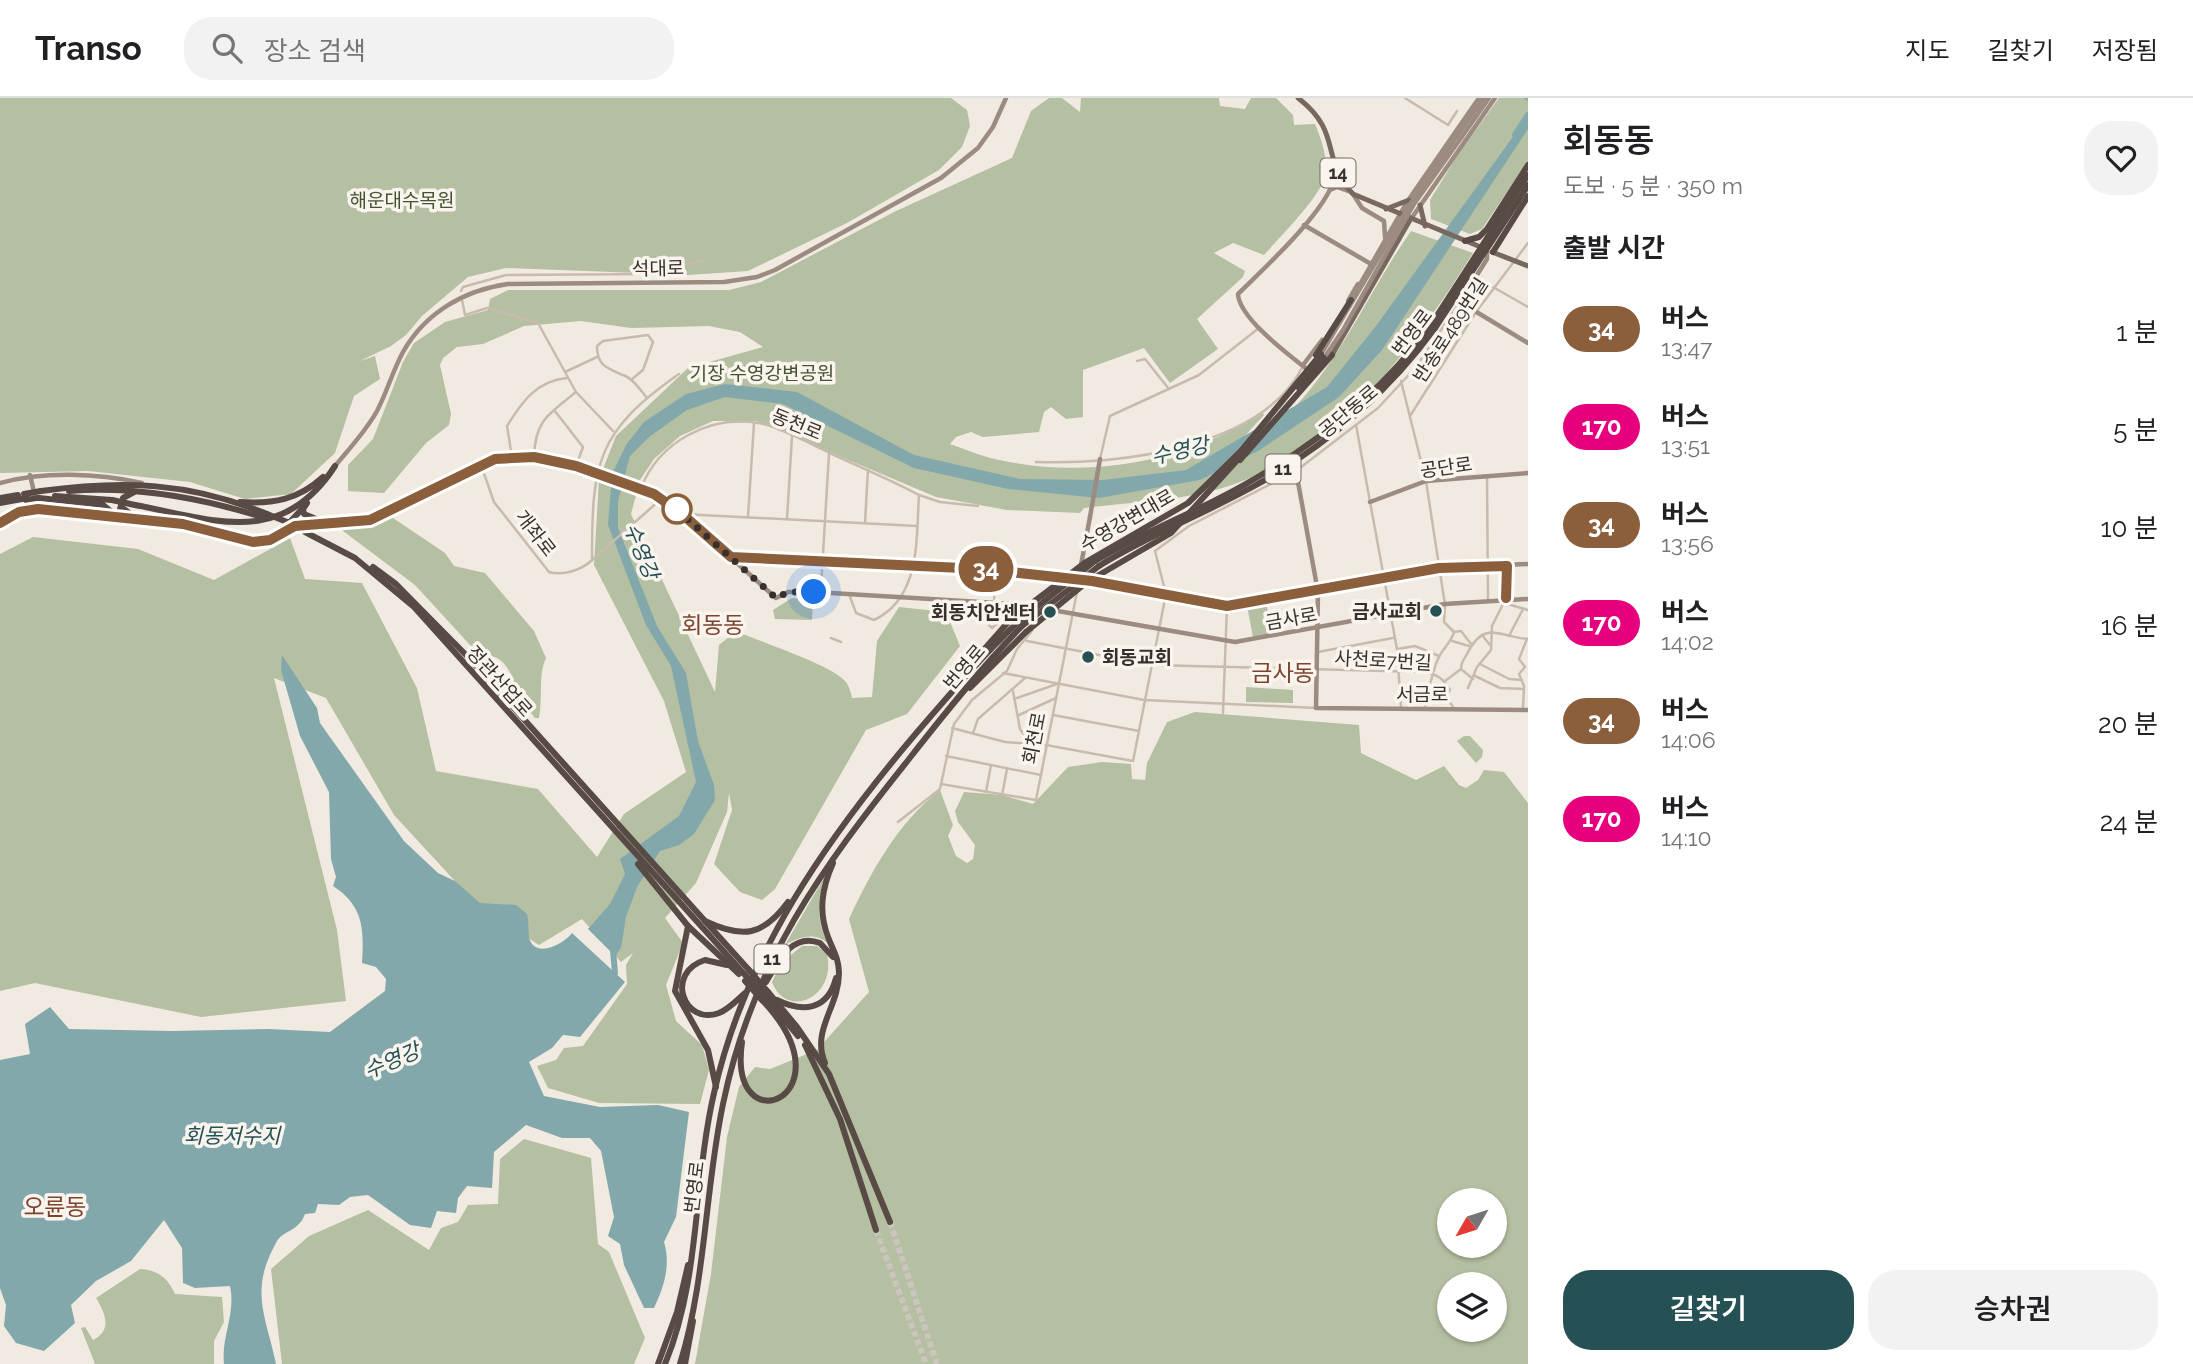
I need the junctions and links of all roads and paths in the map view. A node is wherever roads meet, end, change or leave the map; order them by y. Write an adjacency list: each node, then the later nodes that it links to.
1 (1006, 98): 66 (main road, 석대로)
2 (1298, 98): 8 (main road, 14)
3 (1405, 98): 6 (street)
4 (1484, 98): 7 (main road); 16 (main road)
5 (1495, 98): 17 (main road)
6 (1457, 111)
7 (1459, 137): 16 (main road, bridge); 42 (main road, bridge)
8 (1334, 161): 12 (main road); 13 (main road, 14)
9 (1528, 165): 23 (highway)
10 (1528, 175): 15 (highway, 번영로 / 11)
11 (1528, 185): 15 (highway, 번영로 / 11)
12 (1330, 191): 13 (main road); 21 (main road)
13 (1352, 193): 18 (main road, 14); 25 (main road)
14 (1528, 196): 26 (highway)
15 (1516, 200): 140 (highway, 번영로 / 11, bridge)
16 (1410, 201): 18 (main road); 19 (main road); 42 (main road, bridge)
17 (1420, 205): 20 (main road); 22 (main road)
18 (1385, 209): 19 (main road, 14)
19 (1400, 216): 20 (main road, 14); 25 (main road)
20 (1410, 220): 22 (main road, 14); 38 (main road)
21 (1304, 225): 29 (main road); 39 (main road)
22 (1425, 226): 23 (main road, 14)
23 (1465, 241): 26 (main road, 14)
24 (1528, 243): 28 (street, 반송로489번길)
25 (1383, 244): 29 (main road)
26 (1490, 251): 28 (main road, 14); 35 (main road)
27 (703, 260): 32 (street)
28 (1516, 261): 30 (main road, 14); 31 (street, 반송로489번길)
29 (1371, 265): 34 (main road); 45 (main road)
30 (1528, 266)
31 (1493, 287): 36 (street); 37 (street, 반송로489번길)
32 (461, 291)
33 (462, 300): 46 (street)
34 (1351, 300): 70 (highway, bridge)
35 (1460, 302): 37 (main road); 50 (street, 공단동로)
36 (1528, 307)
37 (1476, 312): 40 (main road); 55 (street, 반송로489번길)
38 (1356, 317): 41 (main road); 45 (main road)
39 (1259, 328): 45 (main road); 51 (street)
40 (1528, 343)
41 (1332, 355): 70 (highway, bridge)
42 (1322, 356): 70 (highway, bridge)
43 (597, 357): 46 (street); 49 (street); 49 (street)
44 (1137, 360): 51 (street)
45 (1303, 365): 64 (street)
46 (564, 373): 48 (street)
47 (679, 374): 53 (street)
48 (567, 377): 52 (street); 61 (street)
49 (631, 380): 53 (street)
50 (1401, 381): 55 (street); 57 (street, 공단동로)
51 (1169, 390): 63 (street)
52 (576, 392): 54 (street); 58 (street)
53 (647, 398): 58 (street)
54 (554, 410): 62 (street); 67 (street)
55 (1410, 416): 75 (street)
56 (754, 423): 59 (street, 동천로); 78 (street, 동천로); 97 (street)
57 (1356, 424): 69 (street, 공단동로); 87 (street)
58 (613, 432): 72 (street)
59 (792, 436): 60 (street, 동천로); 98 (street)
60 (830, 453): 68 (street, 동천로); 100 (street)
61 (512, 457): 62 (main road); 65 (main road)
62 (534, 457): 67 (main road)
63 (1100, 459): 113 (main road, bridge)
64 (1035, 462)
65 (481, 465): 102 (main road); 109 (street, 개좌로)
66 (335, 466): 83 (highway); 86 (highway)
67 (576, 466): 72 (main road)
68 (868, 469): 81 (street, 동천로); 103 (street)
69 (1296, 471): 120 (main road); 123 (street, 공단동로)
70 (1225, 472): 140 (highway, 수영강변대로, bridge); 140 (highway, bridge)
71 (1528, 473): 74 (main road, 공단로)
72 (598, 474): 78 (main road); 109 (street)
73 (30, 475): 76 (main road); 77 (main road); 91 (main road)
74 (1487, 476): 75 (main road, 공단로); 114 (street)
75 (1426, 481): 87 (main road, 공단로); 115 (street)
76 (0, 483)
77 (143, 483): 80 (highway); 86 (highway)
78 (640, 488): 84 (main road)
79 (137, 491): 80 (highway); 90 (highway); 94 (highway)
80 (41, 495): 82 (highway, bridge); 83 (highway, bridge); 88 (highway)
81 (919, 495): 89 (street, 동천로); 104 (street)
82 (25, 497): 85 (highway); 85 (highway)
83 (310, 498): 92 (highway)
84 (662, 499): 93 (main road); 109 (street)
85 (0, 500)
86 (229, 501): 94 (highway)
87 (1370, 502): 118 (street)
88 (103, 505): 95 (highway); 96 (highway)
89 (978, 506)
90 (121, 507): 96 (highway); 99 (highway)
91 (38, 509): 95 (main road); 101 (main road)
92 (303, 509): 102 (highway); 106 (highway)
93 (682, 514): 97 (street); 107 (main road)
94 (266, 516): 105 (highway, bridge)
95 (96, 517): 96 (main road)
96 (118, 517): 99 (main road)
97 (748, 517): 98 (street)
98 (787, 519): 100 (street)
99 (148, 521): 106 (main road)
100 (825, 521): 103 (street); 108 (street)
101 (0, 523)
102 (326, 523): 106 (main road)
103 (865, 523): 104 (street)
104 (917, 526): 110 (street)
105 (306, 531): 200 (highway, 정관산업로); 200 (highway, 정관산업로)
106 (277, 536)
107 (731, 557): 108 (main road); 121 (main road, 금사로)
108 (823, 559): 110 (main road); 121 (street)
109 (592, 560)
110 (914, 564): 116 (main road); 124 (street)
111 (1528, 564): 112 (main road)
112 (1507, 566): 114 (main road); 128 (street)
113 (1081, 567): 117 (main road); 119 (main road)
114 (1488, 567): 115 (main road); 126 (street)
115 (1439, 568): 118 (main road); 131 (street)
116 (996, 570): 117 (main road); 127 (street)
117 (1079, 579): 119 (main road); 136 (street, 회천로)
118 (1383, 580): 120 (main road); 137 (street)
119 (1095, 581): 123 (main road)
120 (1318, 592): 132 (main road); 141 (main road)
121 (821, 593): 122 (main road, 금사로); 129 (street)
122 (849, 594): 124 (main road, 금사로); 124 (street)
123 (1166, 594): 132 (main road); 142 (street)
124 (902, 597): 127 (main road, 금사로)
125 (1528, 599): 128 (main road, 금사로)
126 (1488, 600): 128 (main road, 금사로); 131 (main road, 금사로)
127 (994, 601): 130 (main road, 금사로)
128 (1505, 601): 134 (street); 143 (street)
129 (820, 604)
130 (1023, 604): 133 (main road, 금사로); 138 (street); 139 (street)
131 (1445, 605): 137 (main road, 금사로); 144 (street)
132 (1227, 606): 151 (street)
133 (1047, 609): 136 (main road, 금사로); 138 (street)
134 (1523, 609): 135 (street); 146 (street)
135 (1528, 610)
136 (1073, 614): 142 (main road, 금사로); 156 (street, 회천로)
137 (1390, 616): 141 (main road, 금사로); 148 (street)
138 (1036, 619): 140 (street)
139 (989, 625)
140 (1021, 627): 150 (street); 203 (highway, 번영로 / 11); 204 (highway, 번영로 / 11)
141 (1318, 628): 151 (main road, 금사로); 158 (main road)
142 (1158, 629): 151 (main road, 금사로); 161 (street)
143 (1492, 630): 145 (street); 146 (street); 155 (street)
144 (1454, 632): 152 (street); 154 (street)
145 (1482, 635): 154 (street); 155 (street)
146 (1509, 636): 149 (street)
147 (831, 638): 153 (street)
148 (1395, 638): 157 (street); 158 (street)
149 (1528, 639): 170 (street)
150 (1027, 640): 156 (street); 166 (street)
151 (1225, 641): 162 (street)
152 (1451, 641): 154 (street); 159 (street)
153 (841, 642)
154 (1470, 645): 163 (street)
155 (1490, 645): 160 (street)
156 (1066, 648): 161 (street, 사천로7번길); 172 (street, 회천로)
157 (1397, 649): 159 (street); 165 (street)
158 (1318, 652): 164 (main road)
159 (1439, 656): 167 (street)
160 (1480, 663): 168 (street); 170 (street)
161 (1151, 665): 162 (street, 사천로7번길); 178 (street)
162 (1224, 668): 164 (street, 사천로7번길); 179 (street)
163 (1461, 669): 168 (street); 171 (street, 사천로7번길)
164 (1317, 670): 165 (street, 사천로7번길); 180 (main road)
165 (1400, 672): 167 (street, 사천로7번길); 181 (street)
166 (1003, 673): 169 (street); 188 (street)
167 (1435, 674): 171 (street, 사천로7번길); 183 (street)
168 (1474, 677): 173 (street); 175 (street)
169 (1025, 678): 172 (street); 174 (street)
170 (1522, 680): 175 (street)
171 (1445, 681): 182 (street, 사천로7번길)
172 (1058, 684): 176 (street, 회천로); 177 (street); 178 (street)
173 (1468, 688)
174 (1013, 689): 177 (street); 190 (street)
175 (1524, 689): 184 (street)
176 (1056, 698): 186 (street); 187 (street, 회천로)
177 (1014, 699): 186 (street)
178 (1144, 700): 179 (street); 189 (street)
179 (1224, 704): 180 (street); 185 (street)
180 (1316, 708): 181 (main road, 서금로)
181 (1401, 708): 183 (main road, 서금로)
182 (1454, 708): 183 (main road, 서금로); 184 (main road, 서금로)
183 (1425, 709)
184 (1527, 709)
185 (1223, 713)
186 (1018, 715): 191 (street)
187 (1053, 715): 189 (street); 192 (street, 회천로)
188 (952, 728): 190 (street); 193 (street)
189 (1139, 731): 192 (street)
190 (973, 733): 191 (street)
191 (1031, 746): 192 (street)
192 (1046, 746): 196 (street, 회천로)
193 (946, 756): 194 (street); 197 (street)
194 (991, 765): 195 (street); 198 (street, 회천로)
195 (1007, 769): 196 (street); 199 (street, 회천로)
196 (1041, 775): 199 (street, 회천로)
197 (941, 784): 198 (street, 회천로); 201 (street)
198 (986, 792): 199 (street, 회천로)
199 (1002, 795)
200 (610, 821): 202 (highway, 정관산업로); 205 (highway)
201 (898, 822)
202 (626, 845): 205 (highway, 정관산업로); 206 (highway)
203 (838, 852): 210 (highway, 번영로 / 11); 214 (highway)
204 (804, 880): 205 (highway); 209 (highway, 번영로 / 11)
205 (698, 920): 208 (highway)
206 (688, 926): 207 (highway); 215 (highway)
207 (732, 967): 208 (highway); 209 (highway)
208 (746, 975): 210 (highway, bridge); 210 (highway, bridge)
209 (747, 992): 215 (highway, 번영로 / 11)
210 (766, 997): 210 (highway); 211 (highway); 212 (highway, 번영로 / 11); 213 (highway); 214 (highway)
211 (776, 1015): 212 (highway); 213 (highway)
212 (745, 1026): 219 (highway, 번영로 / 11)
213 (809, 1052): 217 (highway)
214 (828, 1074): 216 (highway)
215 (716, 1087): 218 (highway, 번영로 / 11)
216 (890, 1222)
217 (876, 1230)
218 (694, 1243): 220 (highway, 번영로 / 11); 221 (highway, 번영로 / 11)
219 (699, 1270): 222 (highway, 번영로 / 11); 223 (highway, 번영로 / 11)
220 (658, 1364)
221 (665, 1364)
222 (680, 1364)
223 (685, 1364)

